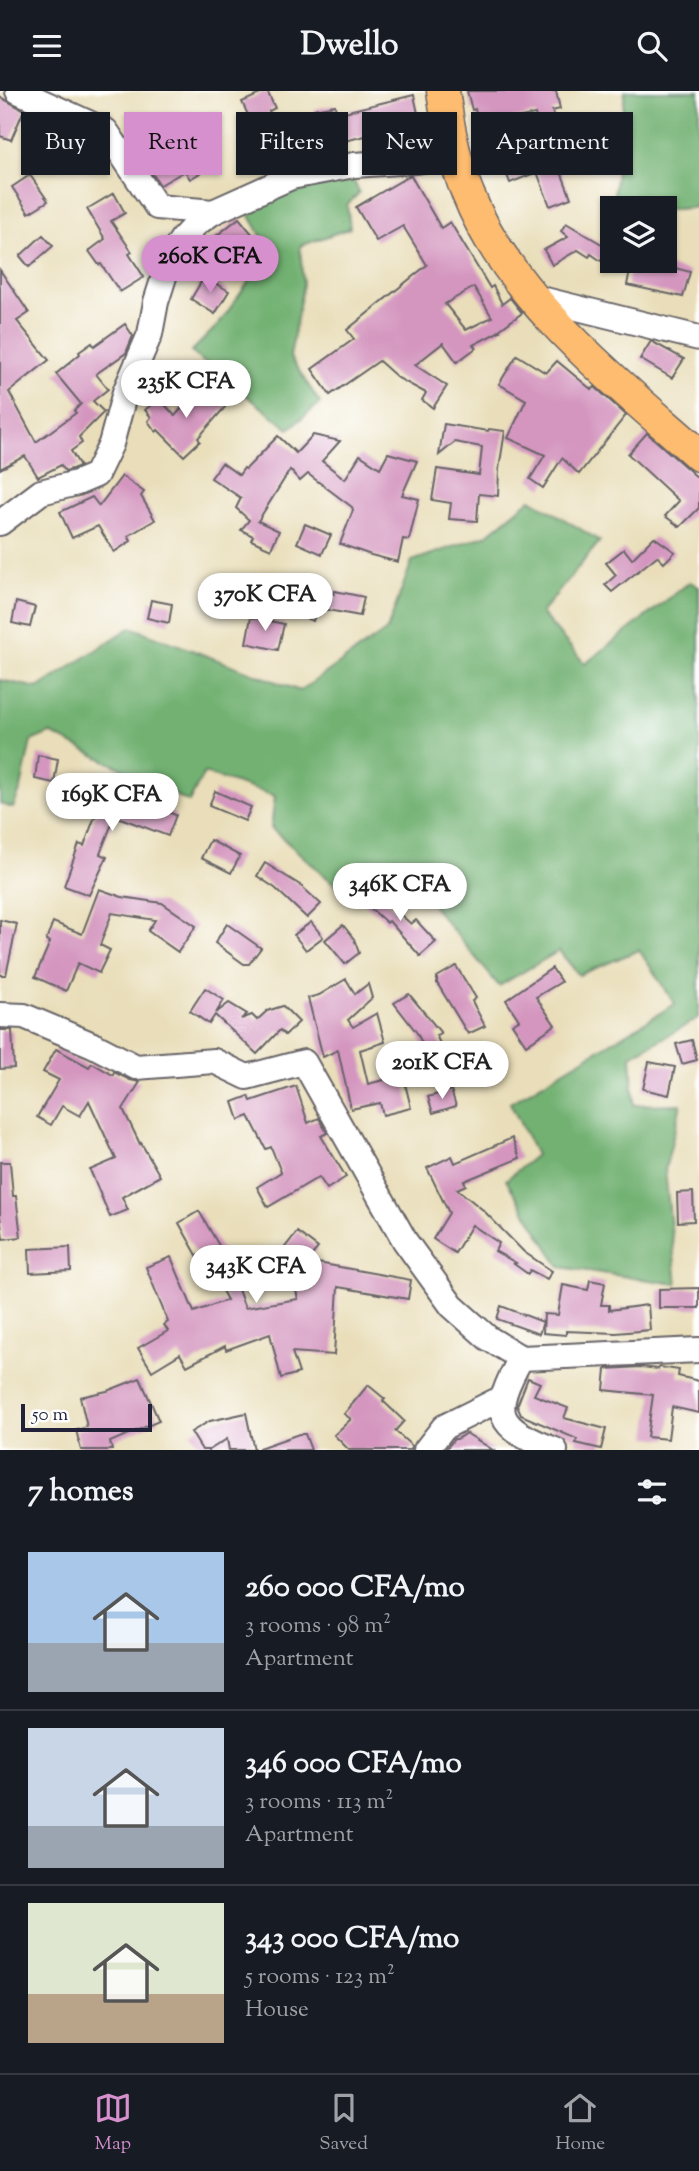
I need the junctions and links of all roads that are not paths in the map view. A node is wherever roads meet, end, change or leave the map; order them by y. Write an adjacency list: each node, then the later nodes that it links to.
1 (18, 91): 6 (street)
2 (443, 91): 3 (main road)
3 (447, 112)
4 (457, 162): 7 (main road)
5 (362, 165): 6 (street)
6 (213, 212): 10 (street)
7 (533, 297): 8 (street); 9 (main road)
8 (699, 338)
9 (699, 455)
10 (0, 523)
11 (0, 1015): 13 (street)
12 (699, 1350): 13 (street)
13 (521, 1358): 14 (street)
14 (502, 1398): 15 (street); 16 (street)
15 (426, 1450)
16 (555, 1450)

